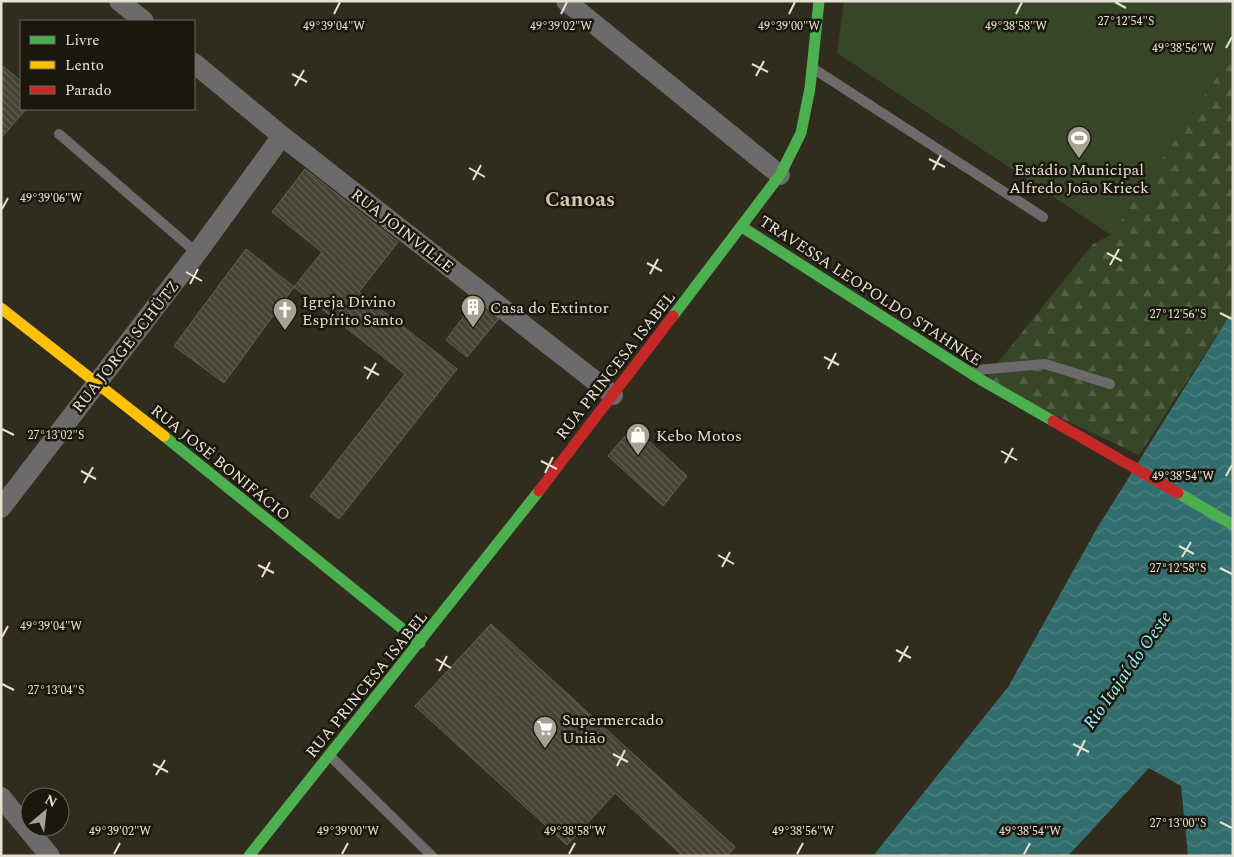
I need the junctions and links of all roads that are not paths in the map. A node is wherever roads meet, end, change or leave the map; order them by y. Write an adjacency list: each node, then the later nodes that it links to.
1 (119, 1): 4 (street)
2 (566, 1): 9 (street)
3 (819, 1): 6 (street, RUA PRINCESA ISABEL)
4 (143, 20)
5 (195, 64): 8 (street, RUA JOINVILLE)
6 (811, 67): 9 (street, RUA PRINCESA ISABEL); 10 (lane)
7 (59, 134): 12 (lane)
8 (282, 136): 12 (street, RUA JORGE SCHÜTZ); 17 (street, RUA JOINVILLE)
9 (780, 175): 11 (street, RUA PRINCESA ISABEL)
10 (1043, 217)
11 (742, 227): 14 (street, TRAVESSA LEOPOLDO STAHNKE); 17 (street, RUA PRINCESA ISABEL)
12 (197, 254): 15 (street, RUA JORGE SCHÜTZ)
13 (1, 308): 15 (street, RUA JOSÉ BONIFÁCIO)
14 (966, 370): 16 (lane); 19 (street, TRAVESSA LEOPOLDO STAHNKE)
15 (97, 382): 18 (street, RUA JORGE SCHÜTZ); 20 (street, RUA JOSÉ BONIFÁCIO)
16 (1110, 384)
17 (613, 395): 20 (street, RUA PRINCESA ISABEL)
18 (1, 508)
19 (1233, 525)
20 (420, 643): 21 (street, RUA PRINCESA ISABEL)
21 (330, 756): 24 (street, RUA PRINCESA ISABEL); 25 (lane)
22 (1, 797): 23 (street)
23 (50, 856)
24 (250, 856)
25 (432, 856)

